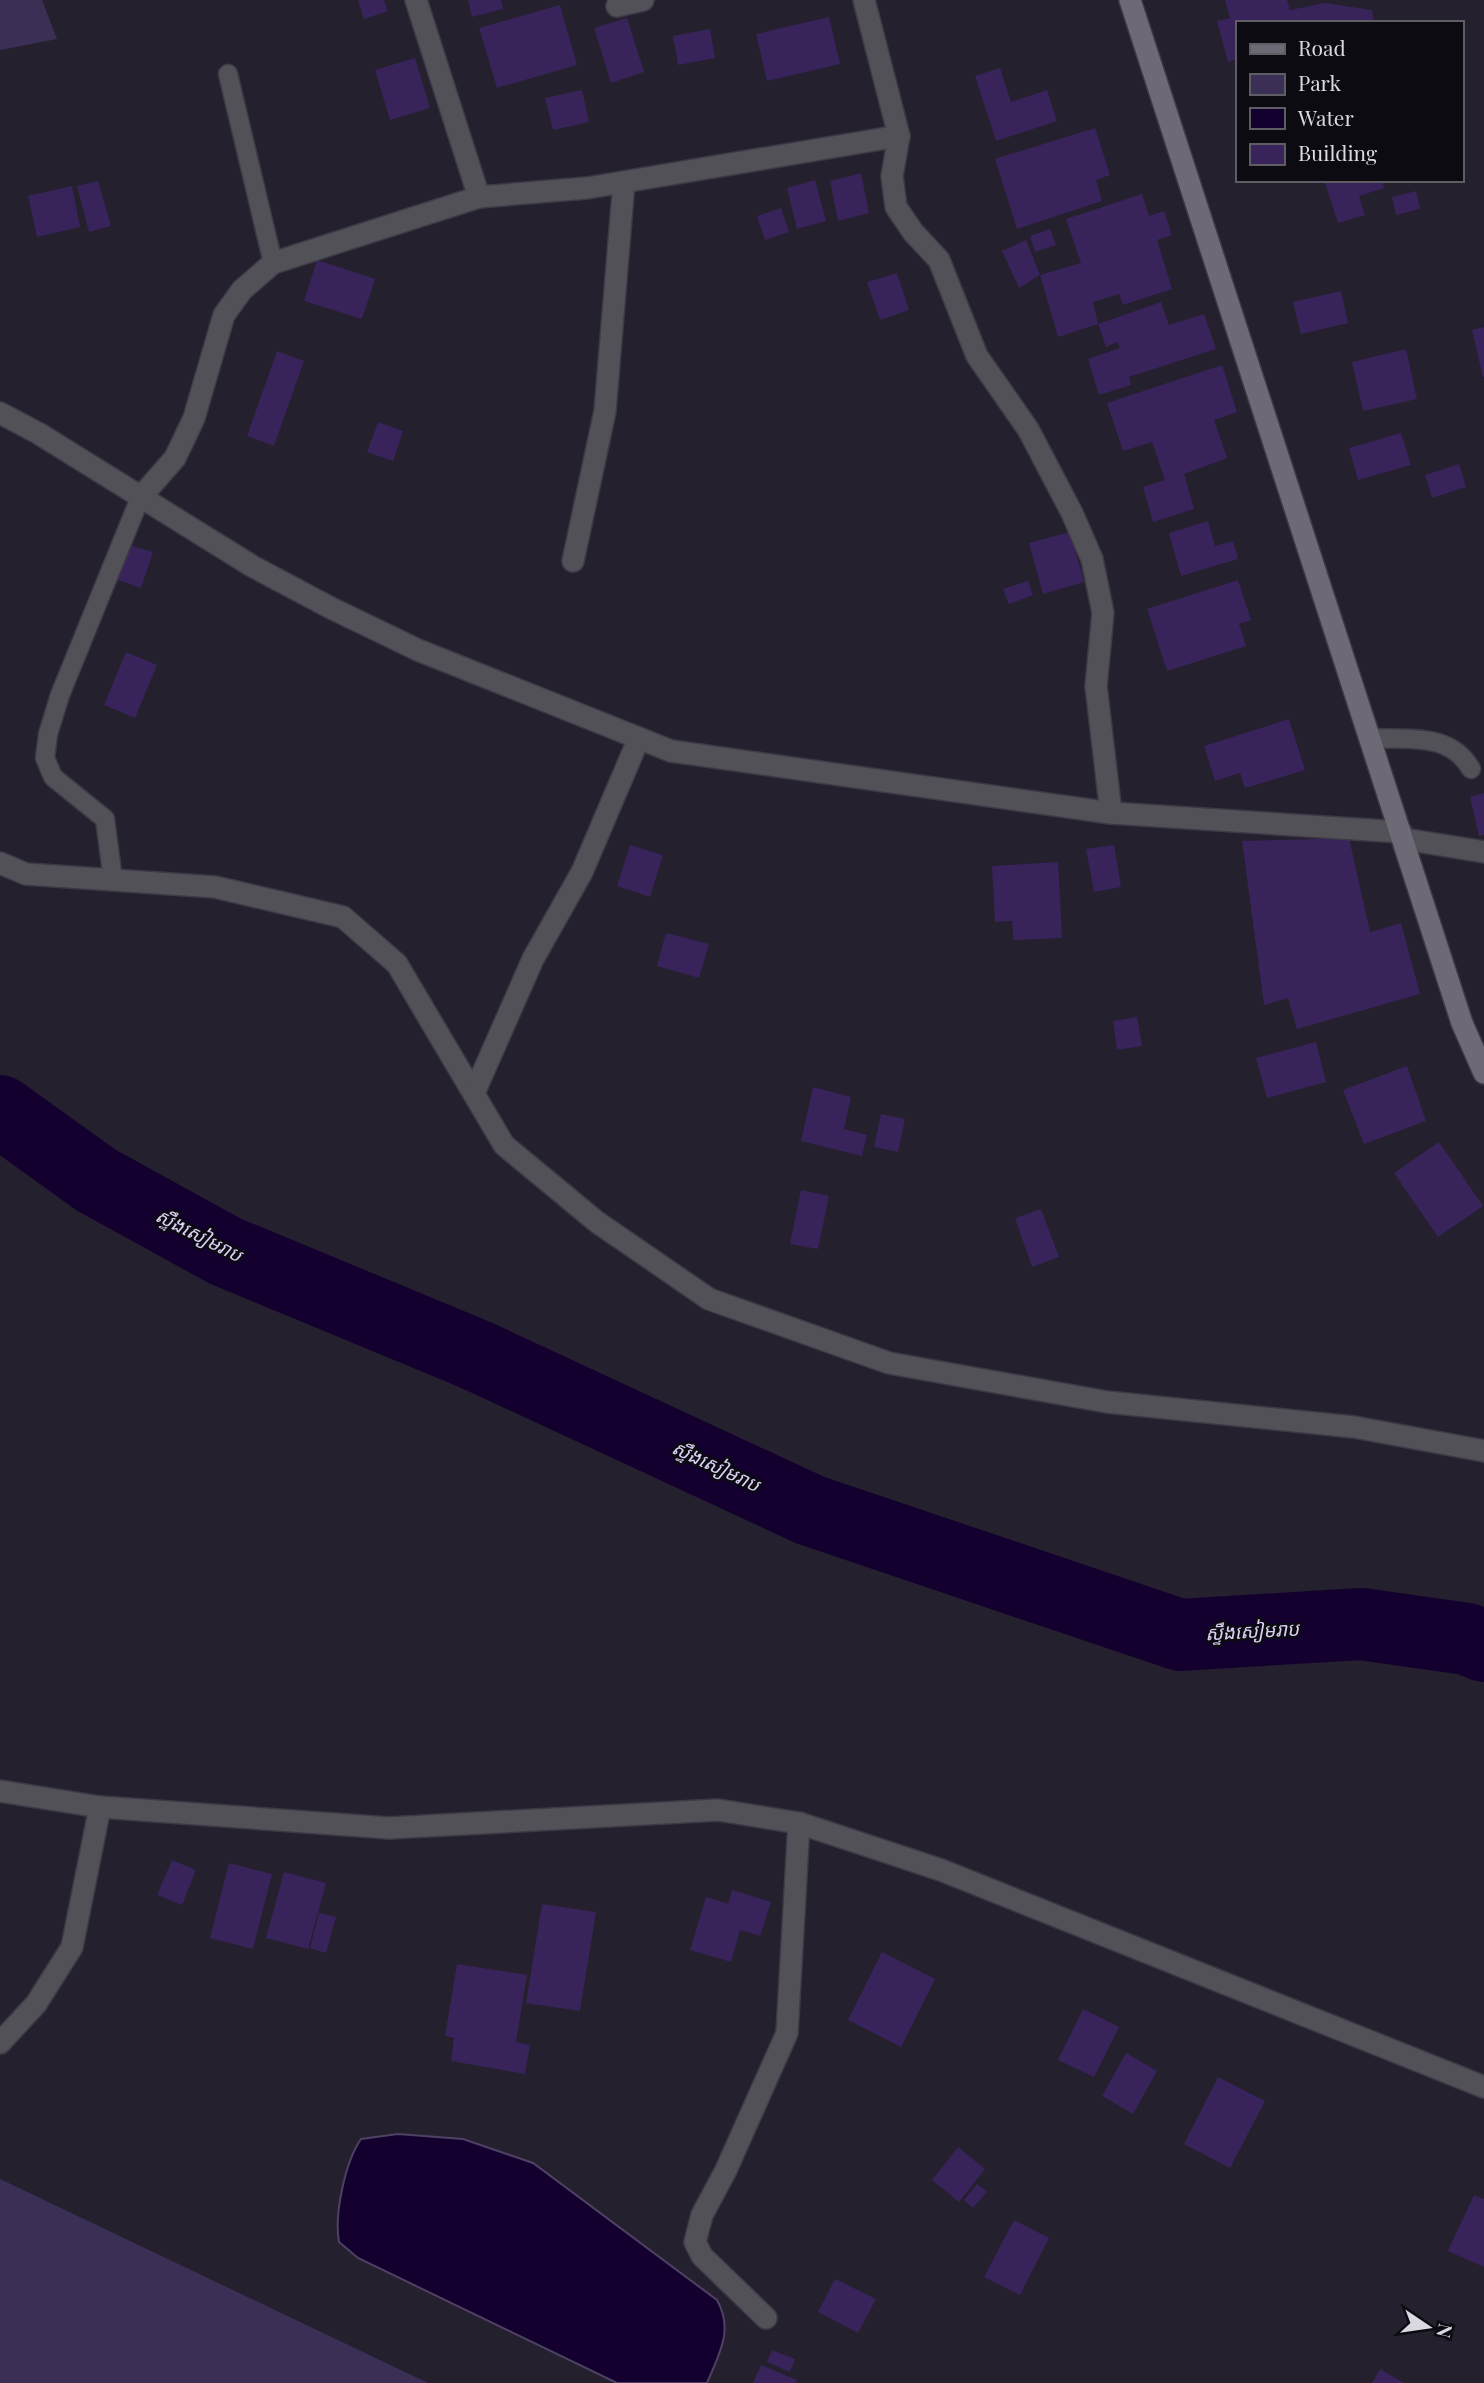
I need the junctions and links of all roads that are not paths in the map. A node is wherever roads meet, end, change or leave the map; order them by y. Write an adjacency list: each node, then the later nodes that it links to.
1 (416, 0): 9 (street)
2 (643, 0): 5 (street)
3 (864, 0): 7 (street)
4 (1129, 0): 15 (street)
5 (617, 6)
6 (228, 74): 10 (lane)
7 (899, 136): 8 (street); 17 (street)
8 (624, 182): 9 (street); 13 (street)
9 (479, 197): 10 (street)
10 (273, 263): 12 (street)
11 (0, 413): 12 (street)
12 (140, 498): 14 (street); 21 (lane)
13 (573, 561)
14 (639, 738): 17 (street); 23 (street)
15 (1370, 738): 16 (lane); 18 (street)
16 (1471, 769)
17 (1111, 813): 18 (street)
18 (1403, 835): 19 (street); 22 (street)
19 (1484, 852)
20 (0, 863): 21 (street)
21 (113, 880): 23 (street)
22 (1484, 1073)
23 (474, 1093): 24 (street)
24 (1484, 1451)
25 (0, 1790): 26 (street)
26 (100, 1807): 27 (street); 28 (street)
27 (799, 1823): 29 (street); 30 (street)
28 (0, 2043)
29 (1484, 2087)
30 (766, 2318)

